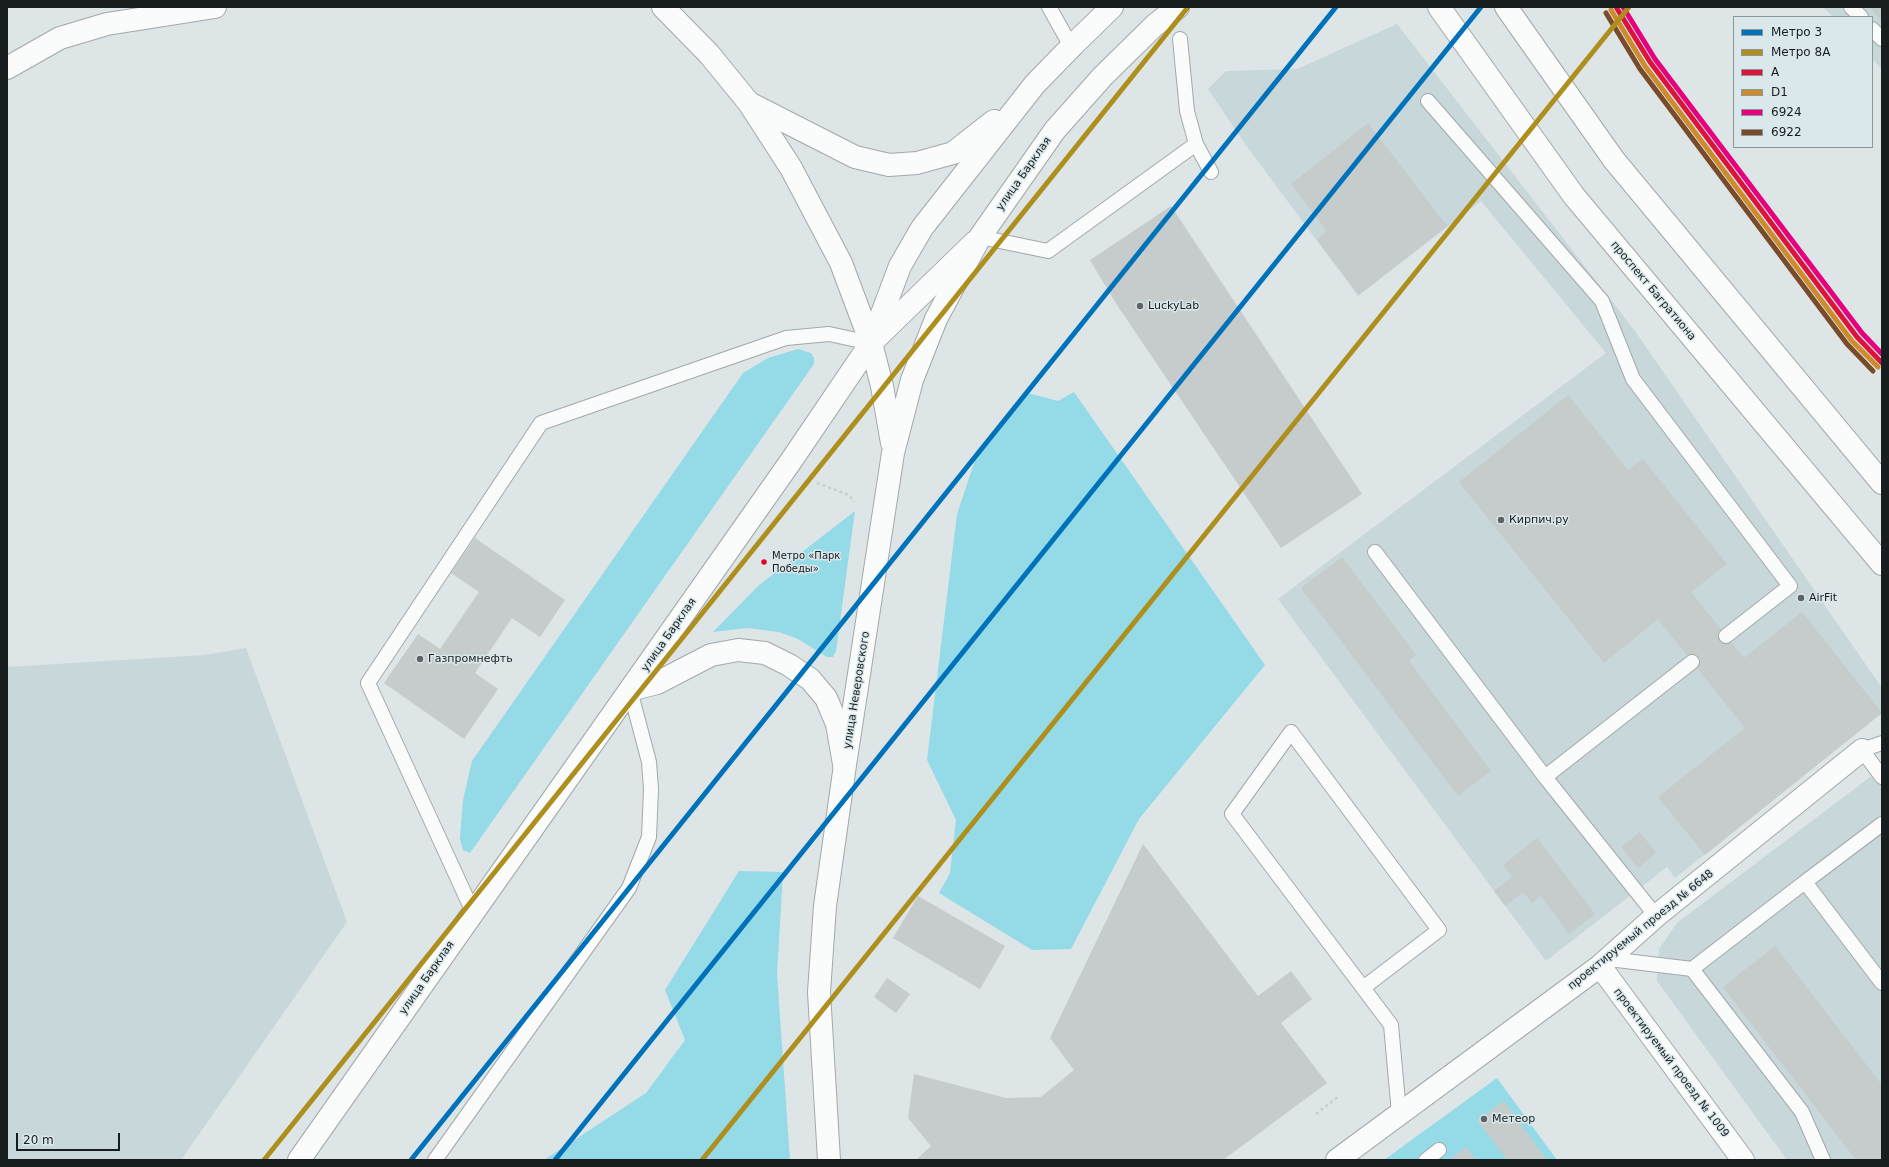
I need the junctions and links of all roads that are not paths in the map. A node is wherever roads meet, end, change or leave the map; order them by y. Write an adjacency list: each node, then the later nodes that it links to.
1 (215, 7): 14 (main road)
2 (663, 7): 17 (main road)
3 (1049, 7): 13 (lane)
4 (1112, 7): 13 (main road, улица Барклая)
5 (1178, 7): 20 (main road, улица Барклая)
6 (1439, 7): 25 (main road, проспект Багратиона)
7 (1506, 7): 23 (main road)
8 (1851, 7): 9 (lane)
9 (1860, 16)
10 (1873, 30): 12 (lane)
11 (1180, 39): 18 (lane)
12 (1882, 39)
13 (1074, 44): 15 (main road, улица Барклая)
14 (7, 68)
15 (1036, 84): 17 (main road); 21 (main road, улица Барклая)
16 (1428, 101): 26 (lane)
17 (749, 103): 21 (main road)
18 (1196, 144): 19 (lane); 20 (lane)
19 (1211, 172)
20 (980, 238): 21 (main road, улица Барклая); 22 (main road, улица Неверовского)
21 (871, 343): 22 (main road); 28 (main road, улица Барклая); 36 (lane)
22 (893, 453): 31 (main road, улица Неверовского)
23 (1882, 483)
24 (1375, 552): 33 (lane)
25 (1882, 564)
26 (1726, 636)
27 (1692, 662): 33 (lane)
28 (630, 690): 31 (main road); 36 (main road, улица Барклая); 45 (lane)
29 (1882, 743): 30 (lane)
30 (1862, 750): 32 (lane); 37 (main road, проектируемый проезд № 6648)
31 (845, 765): 46 (main road, улица Неверовского)
32 (1882, 776)
33 (1545, 777): 37 (lane)
34 (1882, 824): 35 (lane)
35 (1805, 882): 39 (lane); 40 (lane)
36 (473, 912): 44 (main road, улица Барклая)
37 (1656, 916): 38 (main road, проектируемый проезд № 6648)
38 (1604, 963): 39 (lane); 42 (main road, проектируемый проезд № 6648); 49 (main road, проектируемый проезд № 1009)
39 (1692, 969): 50 (lane)
40 (1882, 983)
41 (1363, 988): 41 (lane); 42 (lane)
42 (1399, 1113): 47 (main road, проектируемый проезд № 6648)
43 (1439, 1150): 48 (lane)
44 (299, 1160)
45 (435, 1160)
46 (829, 1160)
47 (1337, 1160)
48 (1426, 1160)
49 (1743, 1160)
50 (1823, 1160)

